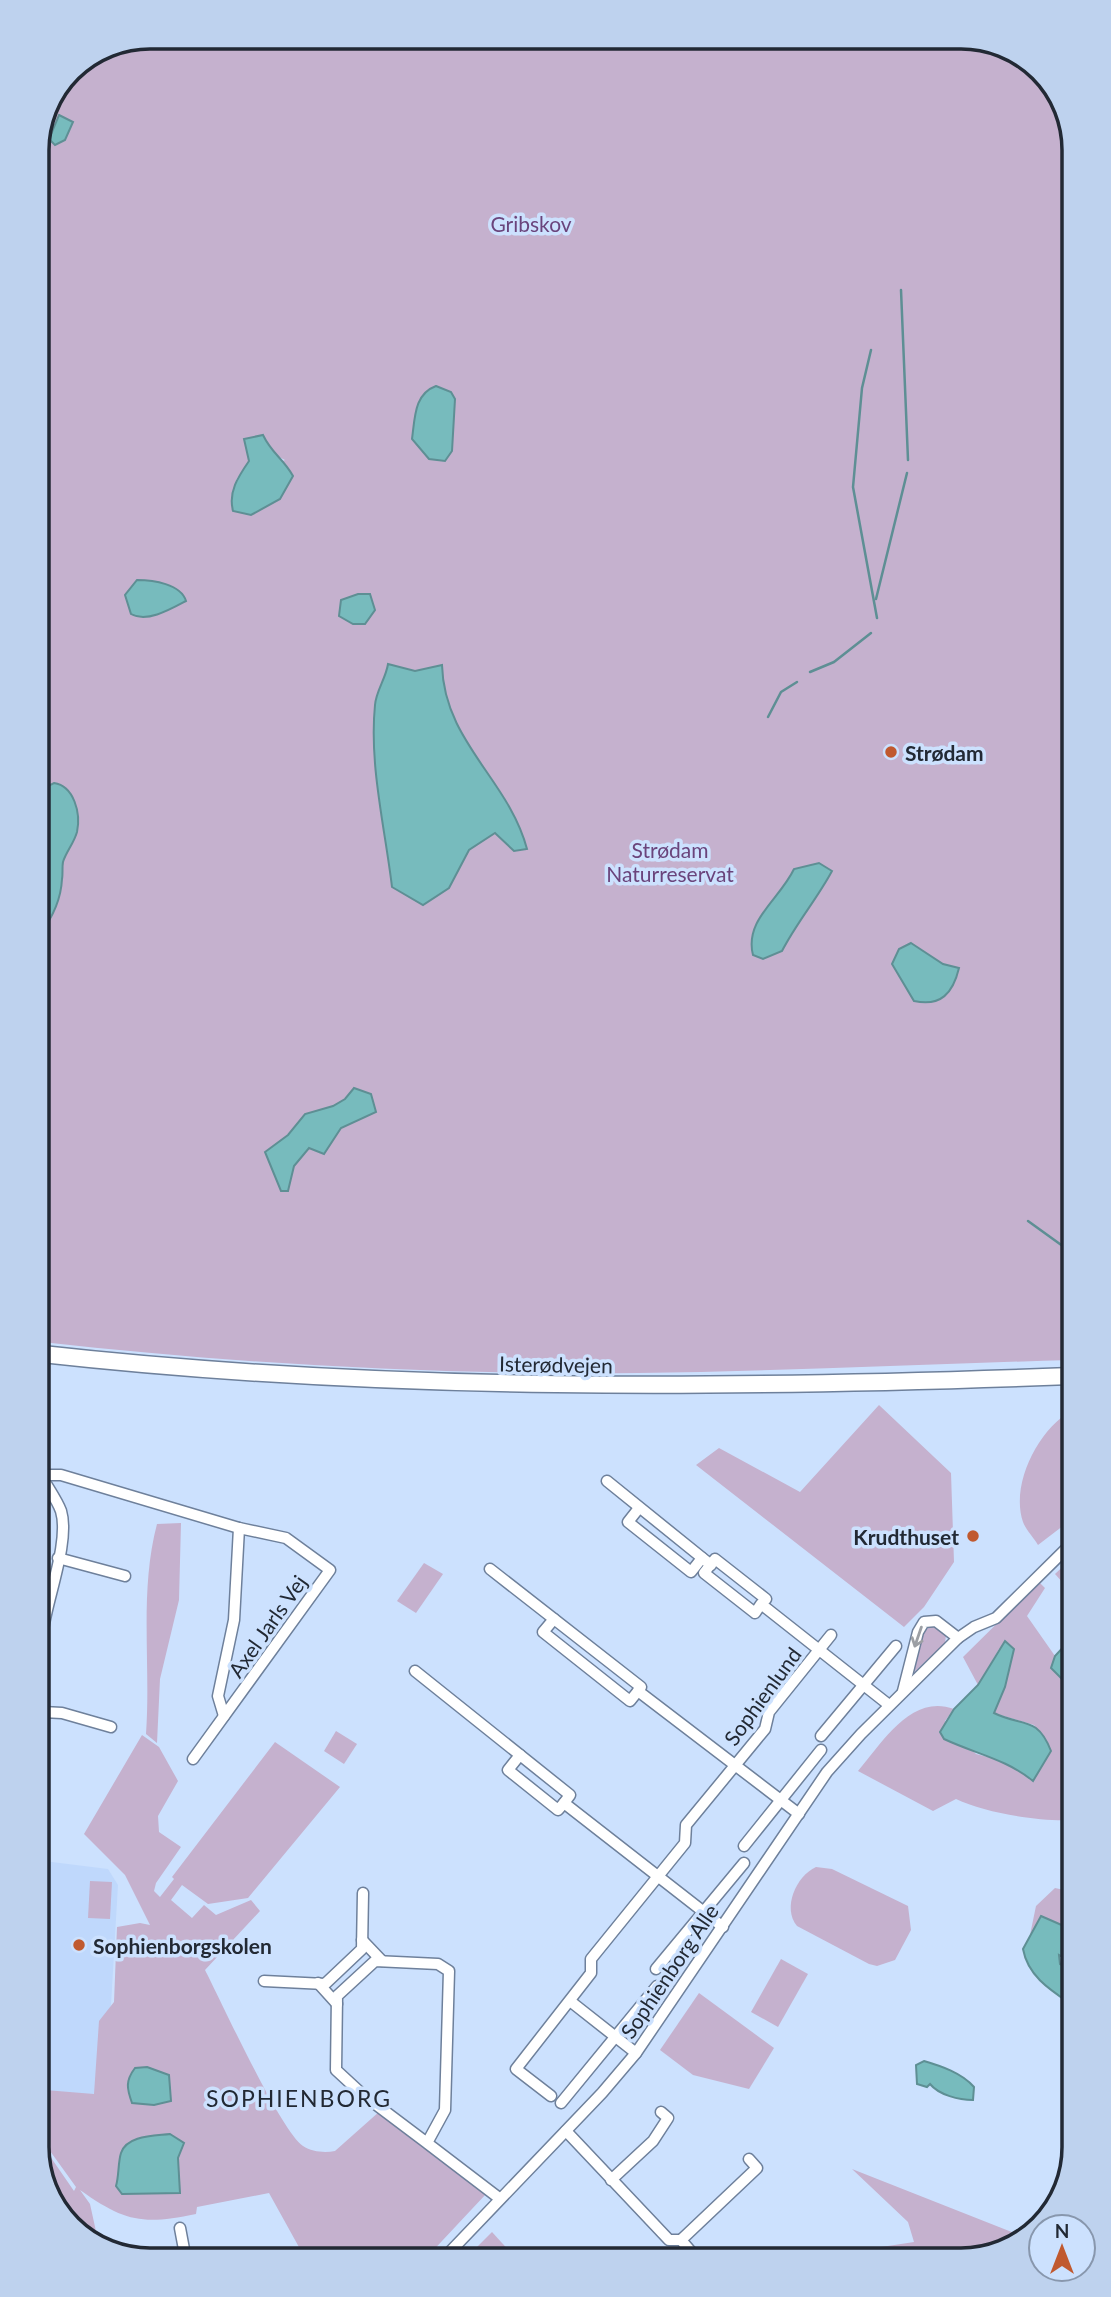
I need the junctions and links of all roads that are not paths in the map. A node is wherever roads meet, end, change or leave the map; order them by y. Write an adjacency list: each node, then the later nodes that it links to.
1 (49, 1355): 2 (highway, Isterødvejen)
2 (1062, 1376)
3 (49, 1476): 7 (street, Axel Jarls Vej)
4 (607, 1481): 6 (street, Sophienlund)
5 (49, 1489): 9 (street)
6 (639, 1508): 10 (street, Sophienlund); 10 (street)
7 (239, 1528): 26 (street, Axel Jarls Vej); 26 (street, Axel Jarls Vej)
8 (1062, 1553): 17 (street, Sophienborg Alle)
9 (58, 1558): 12 (street); 13 (street)
10 (706, 1562): 14 (street, Sophienlund); 14 (street, Sophienlund)
11 (490, 1569): 15 (street, Sophienlund)
12 (125, 1576)
13 (49, 1601)
14 (761, 1604): 19 (street, Sophienlund)
15 (554, 1619): 22 (street, Sophienlund); 22 (street, Sophienlund)
16 (831, 1635): 19 (street, Sophienlund)
17 (958, 1638): 23 (street, Sophienborg Alle); 23 (street, one-way to 23)
18 (896, 1646): 21 (street)
19 (820, 1649): 21 (street, Sophienlund); 32 (street, Sophienlund)
20 (415, 1671): 30 (street)
21 (866, 1685): 24 (street, Sophienlund); 28 (street)
22 (638, 1691): 32 (street, Sophienlund)
23 (903, 1691): 24 (street, Sophienborg Alle)
24 (889, 1705): 35 (street, Sophienborg Alle)
25 (49, 1712): 27 (street)
26 (224, 1716): 31 (street, Axel Jarls Vej)
27 (111, 1727)
28 (821, 1736)
29 (821, 1750): 33 (street)
30 (520, 1755): 34 (street); 34 (street)
31 (192, 1759)
32 (736, 1765): 33 (street, Sophienlund); 38 (street, Sophienlund)
33 (780, 1800): 35 (street, Sophienlund); 36 (street)
34 (564, 1803): 38 (street)
35 (799, 1814): 41 (street, Sophienborg Alle)
36 (744, 1846)
37 (744, 1863): 40 (street)
38 (658, 1876): 40 (street); 48 (street, Sophienlund)
39 (363, 1893): 42 (street)
40 (703, 1912): 41 (street); 44 (street)
41 (723, 1927): 51 (street, Sophienborg Alle)
42 (362, 1940): 43 (street); 46 (street)
43 (383, 1961): 49 (street); 56 (street)
44 (656, 1969)
45 (264, 1981): 46 (street)
46 (318, 1983): 49 (street)
47 (657, 1986): 50 (street)
48 (570, 2001): 50 (street); 52 (street, Sophienlund)
49 (337, 2004): 56 (street)
50 (615, 2037): 51 (street); 53 (street)
51 (636, 2053): 55 (street, Sophienborg Alle)
52 (551, 2096)
53 (561, 2103)
54 (661, 2112): 58 (street)
55 (566, 2131): 58 (street); 59 (street, Sophienborg Alle)
56 (427, 2143): 59 (street)
57 (749, 2159): 61 (street)
58 (611, 2180): 61 (street)
59 (499, 2198): 63 (street, Sophienborg Alle)
60 (180, 2228): 62 (street)
61 (681, 2240): 64 (street)
62 (184, 2248)
63 (453, 2248)
64 (688, 2248)

